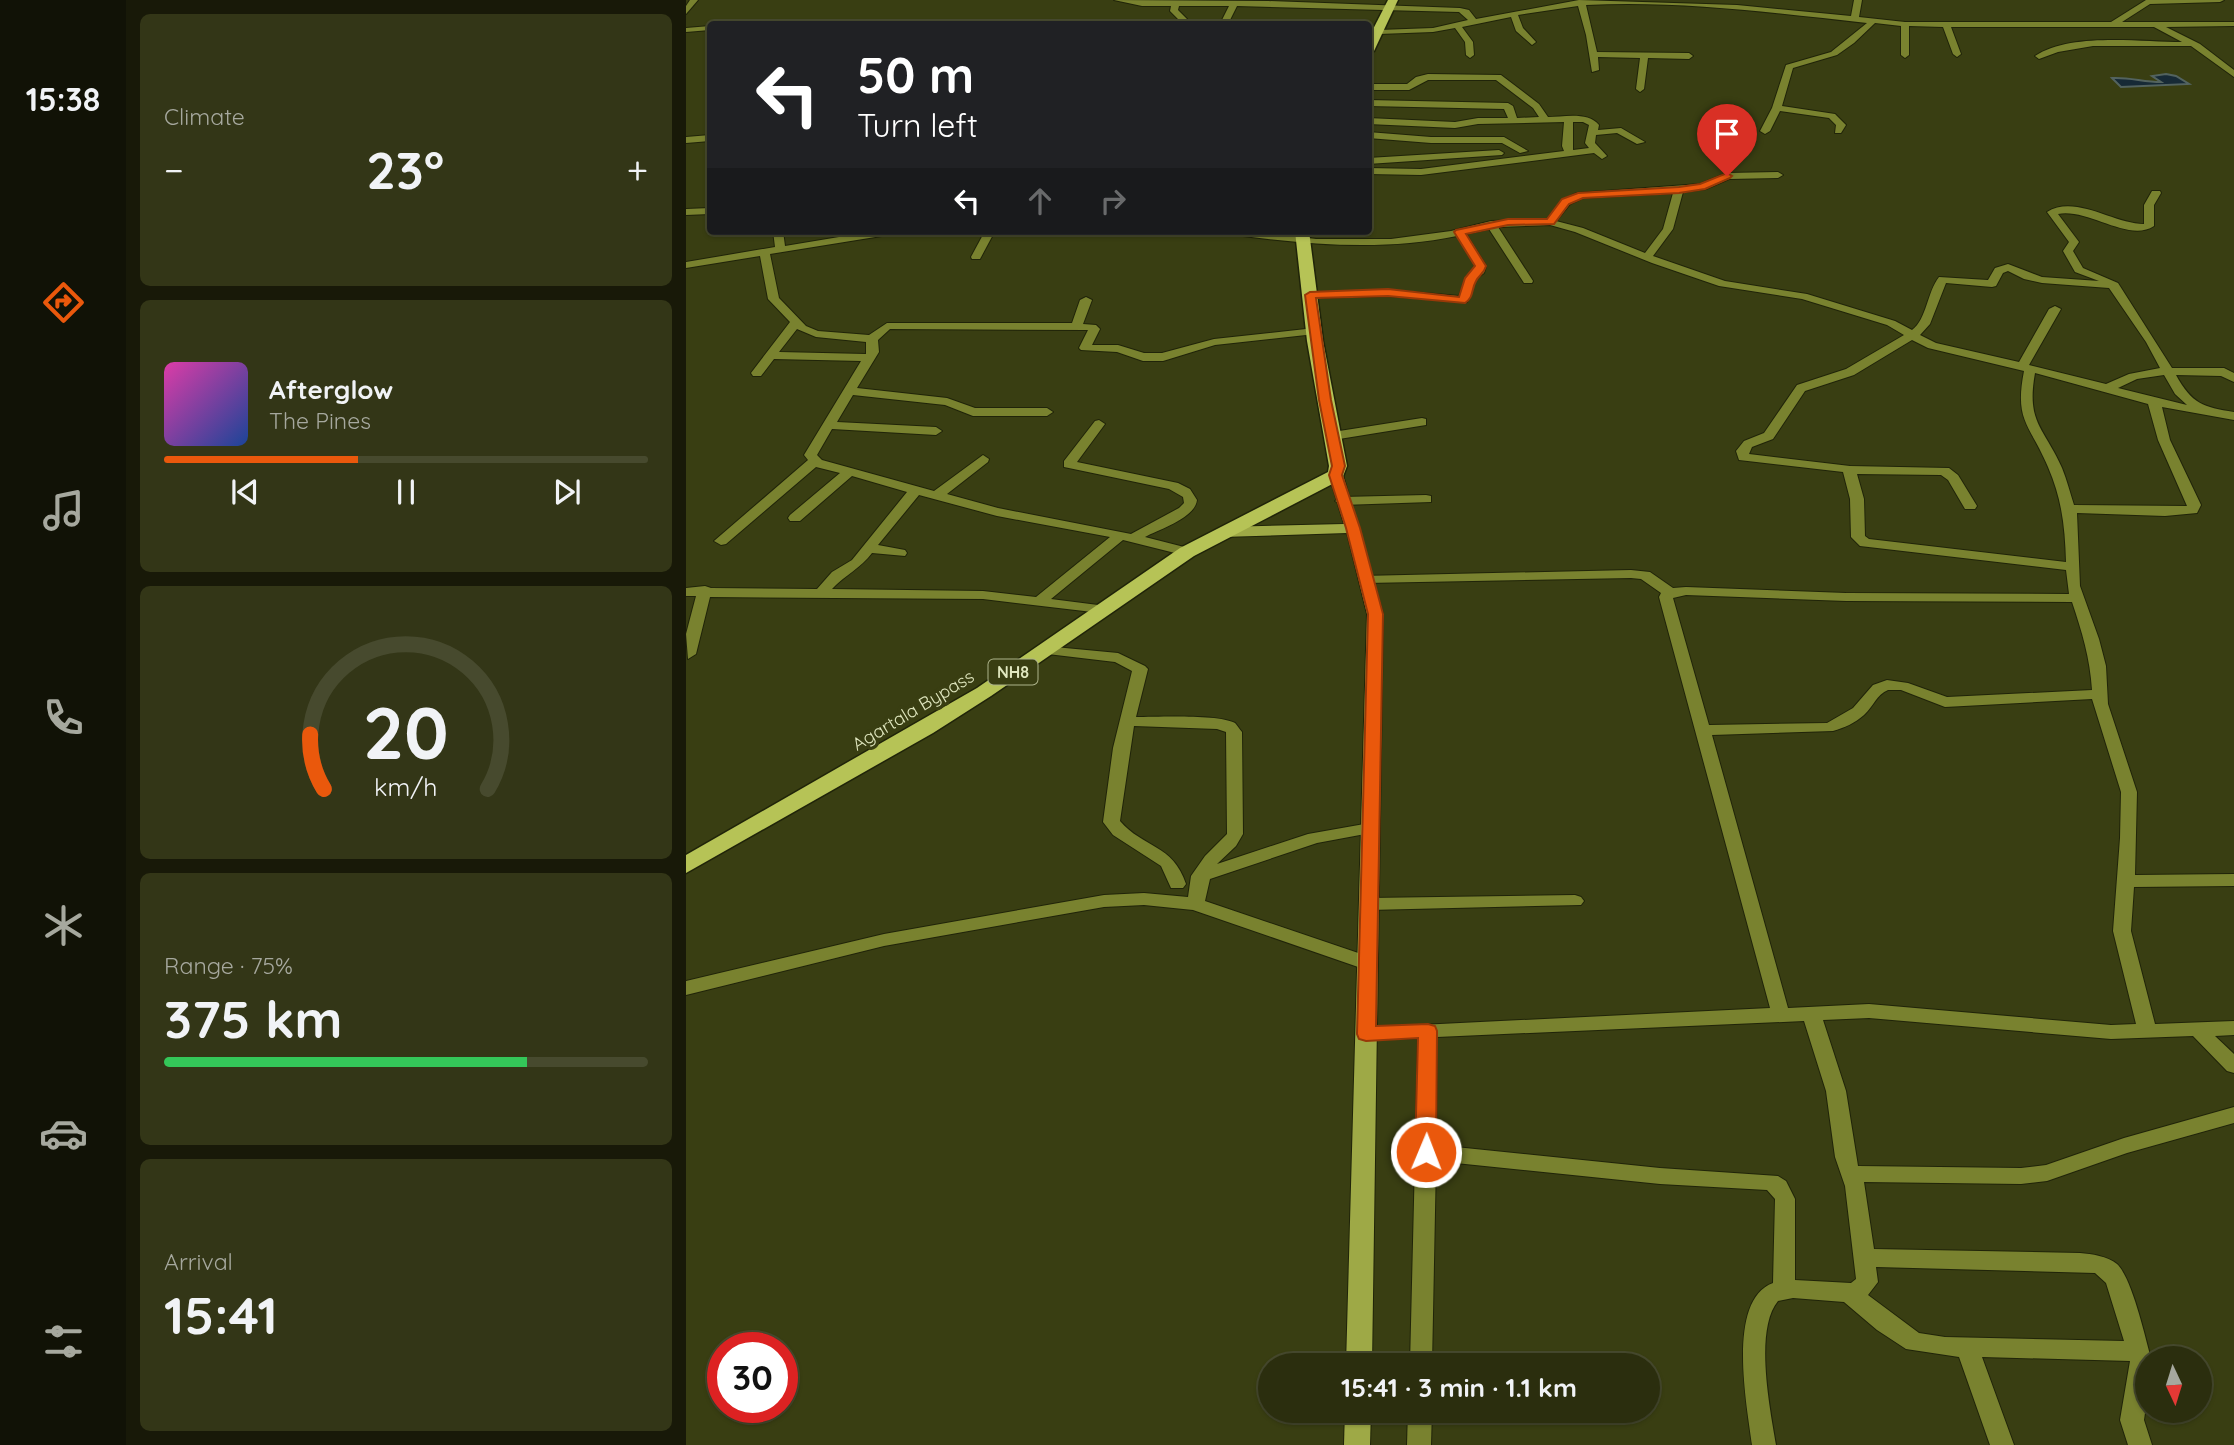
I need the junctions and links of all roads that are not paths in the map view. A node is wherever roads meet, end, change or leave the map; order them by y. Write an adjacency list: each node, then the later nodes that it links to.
1 (694, 0): 13 (street)
2 (1118, 0): 8 (street)
3 (1858, 0): 15 (street)
4 (2220, 0): 7 (street)
5 (1207, 2): 9 (street); 10 (street)
6 (1581, 2): 11 (street); 14 (street); 37 (street)
7 (2186, 2): 26 (street); 27 (street)
8 (1132, 3): 10 (street); 16 (street)
9 (1234, 3): 12 (street); 18 (street)
10 (1176, 4): 17 (street)
11 (1757, 4): 15 (street)
12 (1391, 5): 19 (street); 30 (highway)
13 (686, 12)
14 (1514, 14): 19 (street); 34 (street)
15 (1854, 19): 20 (street)
16 (1129, 21)
17 (1183, 21)
18 (1225, 21)
19 (1474, 22): 23 (street)
20 (1871, 22): 21 (street); 49 (street)
21 (1905, 24): 24 (street); 40 (street)
22 (2234, 24): 27 (street)
23 (1457, 25): 30 (street); 39 (street)
24 (1946, 25): 26 (street); 38 (street)
25 (2155, 25): 26 (street); 27 (street); 32 (street)
26 (2111, 26)
27 (2219, 27): 31 (street); 32 (street)
28 (707, 28): 29 (street)
29 (686, 30): 33 (street)
30 (1379, 32): 35 (highway)
31 (2234, 33)
32 (2175, 37): 36 (street)
33 (686, 40)
34 (1532, 42)
35 (1372, 44)
36 (2192, 44): 43 (street); 45 (street)
37 (1594, 54): 41 (street); 44 (street)
38 (1957, 54)
39 (1470, 55)
40 (1905, 55)
41 (1644, 56): 42 (street); 47 (street)
42 (1689, 56)
43 (2039, 56)
44 (1595, 70)
45 (2234, 74)
46 (1372, 87): 52 (street)
47 (1640, 89)
48 (1372, 103): 51 (street)
49 (1777, 108): 54 (street); 55 (street)
50 (1569, 119): 52 (street); 60 (street); 61 (street)
51 (1513, 120): 52 (street); 53 (street)
52 (1545, 120)
53 (1372, 121)
54 (1765, 131)
55 (1838, 131)
56 (1372, 135): 62 (street)
57 (707, 138): 58 (street)
58 (686, 140)
59 (1640, 142): 60 (street)
60 (1595, 146): 61 (street)
61 (1569, 149): 62 (street); 64 (street)
62 (1522, 151): 63 (street)
63 (1372, 161)
64 (1372, 172)
65 (1778, 175): 66 (street)
66 (1679, 190): 70 (street); 80 (street)
67 (2156, 192): 83 (street)
68 (707, 211): 69 (street)
69 (686, 212)
70 (1550, 222): 71 (street); 80 (street)
71 (1491, 224): 72 (street); 82 (street)
72 (1460, 232): 76 (street); 84 (street)
73 (778, 235): 77 (street)
74 (869, 235): 77 (street)
75 (988, 235): 79 (street)
76 (1303, 236): 84 (highway)
77 (780, 249): 78 (street)
78 (764, 251): 81 (street); 87 (street)
79 (976, 257)
80 (1647, 257): 90 (street)
81 (686, 265)
82 (1528, 281)
83 (2114, 285): 90 (street); 96 (street)
84 (1310, 295): 89 (highway)
85 (1086, 300): 88 (street)
86 (2055, 309): 94 (street)
87 (796, 322): 91 (street); 92 (street)
88 (1076, 327): 89 (street); 91 (street)
89 (1315, 331): 108 (highway)
90 (1911, 334): 94 (street); 111 (street)
91 (872, 339): 93 (street)
92 (770, 355): 93 (street); 95 (street)
93 (869, 358): 99 (street)
94 (2026, 368): 98 (street); 119 (street)
95 (757, 373)
96 (2169, 373): 97 (street); 98 (street); 101 (street)
97 (2234, 378)
98 (2107, 389): 100 (street)
99 (849, 391): 102 (street); 106 (street)
100 (2154, 402): 101 (street); 119 (street)
101 (2200, 411): 103 (street)
102 (1047, 412)
103 (2234, 416)
104 (1422, 422): 108 (street)
105 (1099, 424): 123 (street)
106 (828, 425): 107 (street); 110 (street)
107 (936, 431)
108 (1333, 436): 113 (highway)
109 (984, 459): 115 (street)
110 (815, 461): 112 (street); 124 (street)
111 (1849, 470): 118 (street); 128 (street)
112 (848, 473): 114 (street); 120 (street)
113 (1336, 475): 117 (main road); 122 (highway, Agartala Bypass / NH8)
114 (915, 491): 115 (street); 125 (street)
115 (936, 496): 123 (street)
116 (1426, 499): 117 (street)
117 (1342, 500): 121 (main road)
118 (1970, 506)
119 (2068, 509): 128 (street)
120 (795, 518)
121 (1353, 528): 122 (main road); 129 (main road)
122 (1222, 532): 126 (highway, Agartala Bypass / NH8)
123 (1127, 537): 126 (street); 135 (street)
124 (721, 541)
125 (868, 548): 127 (street); 132 (street)
126 (1187, 552): 136 (highway, Agartala Bypass / NH8)
127 (900, 553)
128 (2072, 567): 134 (street)
129 (1366, 579): 133 (street); 142 (main road)
130 (705, 590): 131 (street); 132 (street); 138 (street)
131 (686, 592)
132 (821, 593): 135 (street)
133 (1670, 593): 134 (street); 141 (street)
134 (2077, 598): 139 (street)
135 (1041, 600): 136 (street)
136 (1101, 609): 137 (highway, Agartala Bypass / NH8)
137 (1044, 650): 140 (street); 143 (highway, Agartala Bypass / NH8)
138 (688, 654)
139 (2099, 694): 141 (street); 146 (street)
140 (1128, 721): 144 (street); 147 (street)
141 (1702, 730): 155 (street)
142 (1370, 828): 144 (street); 151 (main road)
143 (686, 865)
144 (1203, 875): 147 (street); 150 (street)
145 (2234, 880): 146 (street)
146 (2126, 881): 159 (street)
147 (1177, 884): 148 (street)
148 (1155, 900): 150 (street); 153 (street)
149 (1575, 901): 151 (street)
150 (1195, 904): 152 (street)
151 (1369, 904): 152 (main road)
152 (1367, 964): 160 (main road)
153 (686, 988)
154 (1811, 1013): 155 (street); 159 (street); 164 (street)
155 (1781, 1015): 158 (street)
156 (2234, 1028): 157 (street)
157 (2197, 1029): 159 (street); 161 (street)
158 (1428, 1031): 160 (street); 163 (street)
159 (2147, 1031)
160 (1366, 1034): 171 (main road)
161 (2234, 1066)
162 (2234, 1115): 164 (street)
163 (1426, 1152): 166 (street); 172 (street)
164 (1850, 1174): 165 (street)
165 (1864, 1258): 167 (street); 168 (street)
166 (1784, 1290): 167 (street); 178 (street)
167 (1849, 1293): 169 (street)
168 (2136, 1346)
169 (1967, 1348): 170 (street); 179 (street)
170 (2135, 1351)
171 (1359, 1353)
172 (1421, 1353)
173 (2135, 1396): 180 (street)
174 (1358, 1423): 176 (main road)
175 (1420, 1423): 177 (street)
176 (1357, 1445)
177 (1419, 1445)
178 (1765, 1445)
179 (2002, 1445)
180 (2140, 1445)

